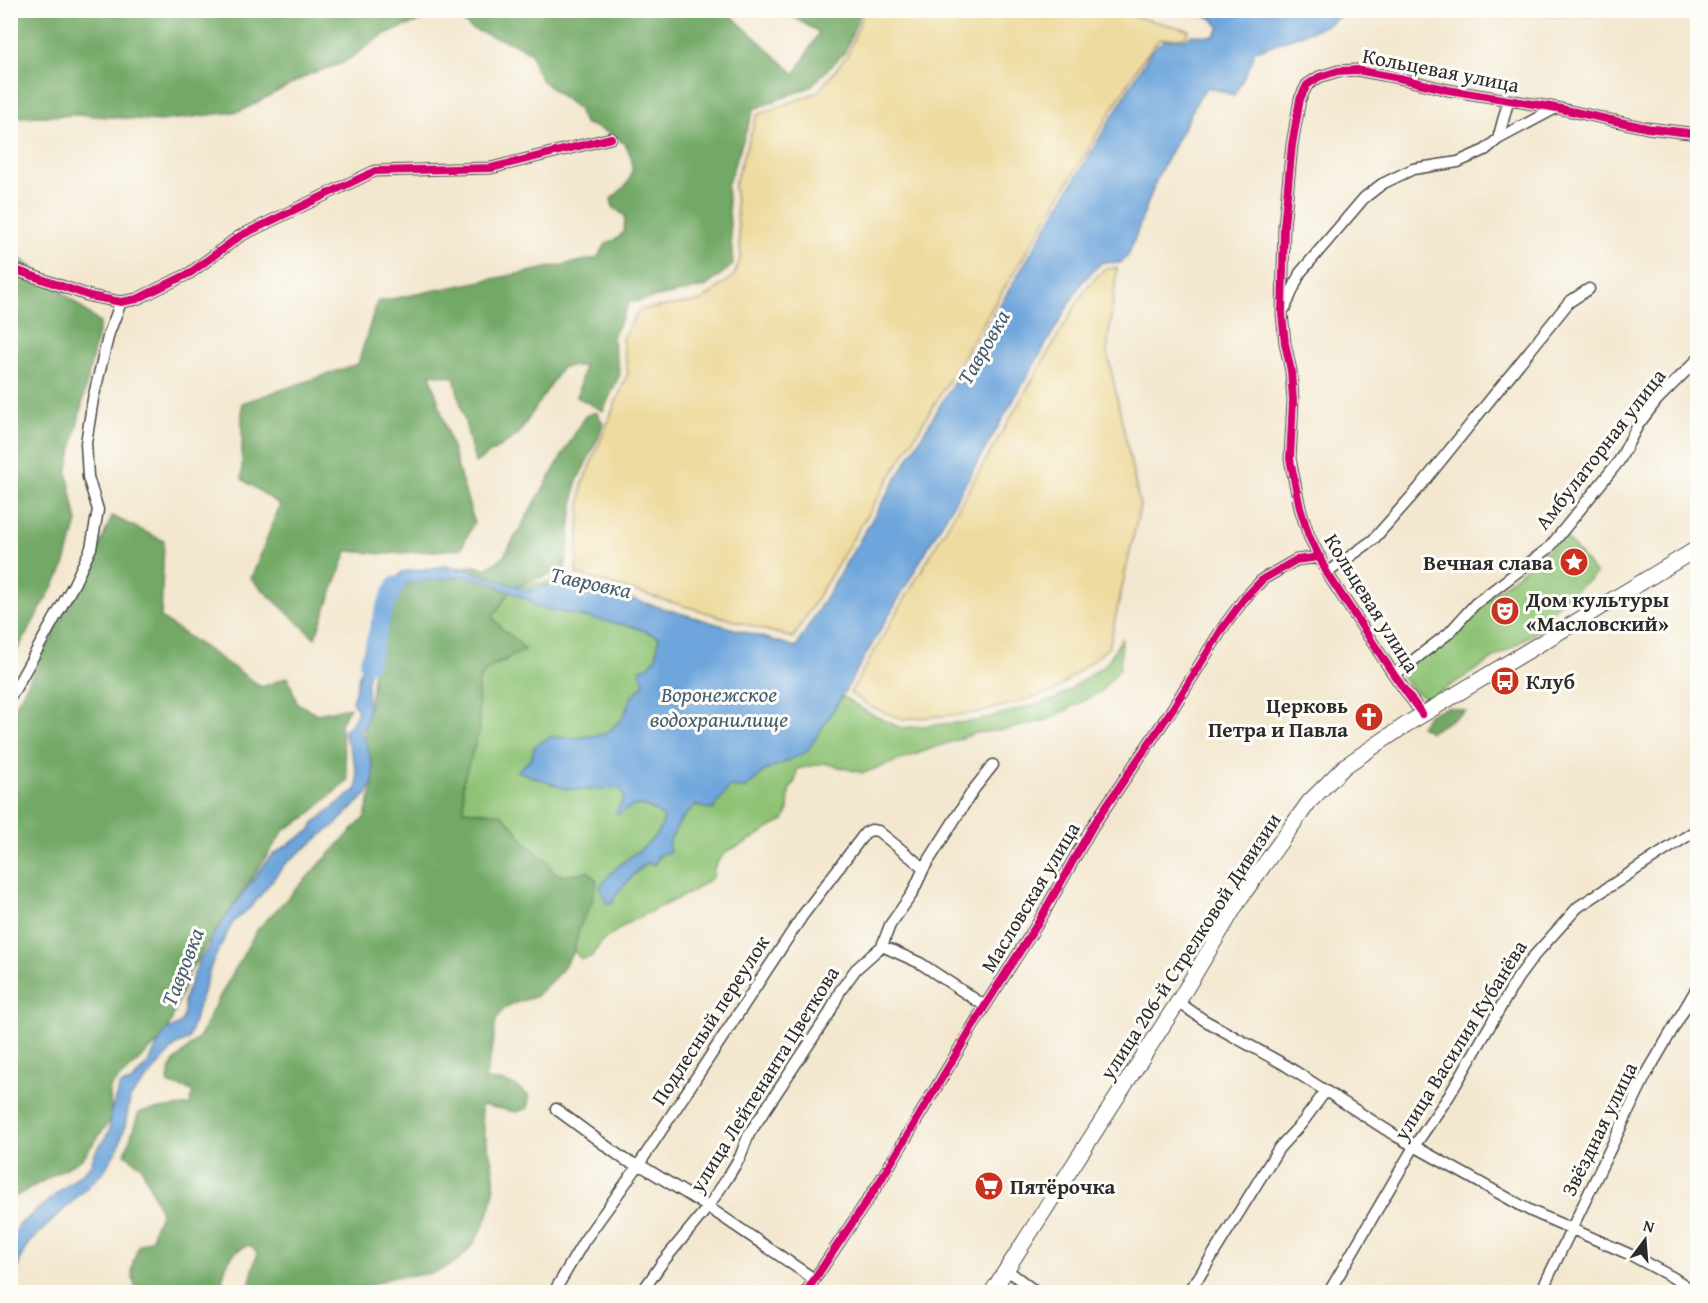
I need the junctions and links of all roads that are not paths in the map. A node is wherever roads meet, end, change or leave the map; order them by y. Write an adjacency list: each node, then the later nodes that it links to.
1 (1508, 102): 2 (street, Кольцевая улица); 5 (street); 9 (street, Кольцевая улица)
2 (1557, 108): 3 (street, Кольцевая улица); 5 (street, Кольцевая улица)
3 (1698, 134)
4 (611, 138): 8 (street)
5 (1498, 139): 9 (street, Кольцевая улица)
6 (10, 268): 8 (street)
7 (1589, 289): 13 (street)
8 (121, 302): 15 (street)
9 (1282, 314): 12 (street, Кольцевая улица)
10 (1698, 359): 14 (street, Амбулаторная улица)
11 (1698, 548): 16 (main road, улица 206-й Стрелковой Дивизии)
12 (1320, 557): 13 (street, Кольцевая улица); 23 (street, Масловская улица)
13 (1327, 573): 14 (street, Кольцевая улица)
14 (1394, 675): 16 (street, Кольцевая улица)
15 (10, 698)
16 (1422, 714): 22 (main road, улица 206-й Стрелковой Дивизии)
17 (993, 765): 19 (street, улица Лейтенанта Цветкова)
18 (1698, 829): 26 (street, улица Василия Кубанёва)
19 (924, 868): 20 (street, улица Лейтенанта Цветкова); 27 (street, Подлесный переулок)
20 (882, 946): 23 (street); 28 (street, улица Лейтенанта Цветкова)
21 (1698, 986): 29 (street, Звёздная улица)
22 (1178, 1002): 24 (street); 30 (main road, улица 206-й Стрелковой Дивизии)
23 (985, 1006): 31 (street, Масловская улица)
24 (1325, 1092): 26 (street); 37 (street)
25 (555, 1109): 27 (street)
26 (1415, 1145): 29 (street); 38 (street, улица Василия Кубанёва)
27 (638, 1166): 28 (street); 32 (street, Подлесный переулок)
28 (708, 1207): 31 (street); 33 (street, улица Лейтенанта Цветкова)
29 (1571, 1231): 39 (street, Звёздная улица); 40 (street)
30 (1007, 1270): 35 (main road, улица 206-й Стрелковой Дивизии); 36 (street)
31 (814, 1279): 34 (street, Масловская улица)
32 (554, 1293)
33 (642, 1293)
34 (806, 1293)
35 (992, 1293)
36 (1036, 1293)
37 (1187, 1293)
38 (1329, 1293)
39 (1541, 1293)
40 (1695, 1293)

